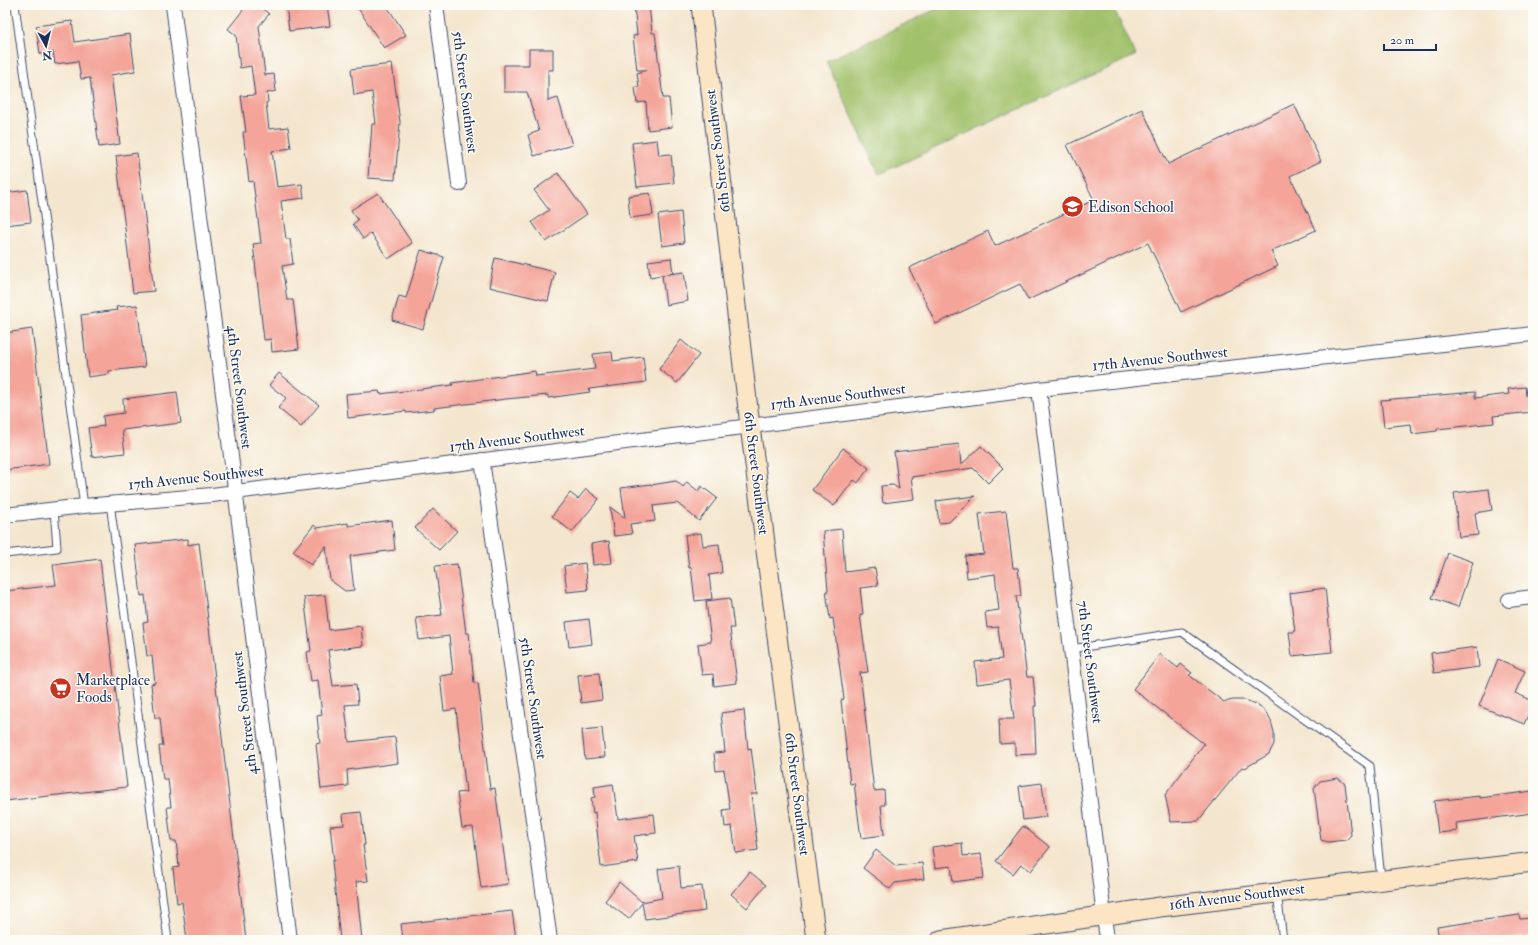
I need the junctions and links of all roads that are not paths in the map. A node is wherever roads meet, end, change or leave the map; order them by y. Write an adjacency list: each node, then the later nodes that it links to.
1 (15, 5): 12 (lane)
2 (173, 5): 10 (street, 4th Street Southwest)
3 (436, 5): 5 (street, 5th Street Southwest)
4 (701, 5): 8 (street, 6th Street Southwest)
5 (459, 184)
6 (1533, 334): 7 (street, 17th Avenue Southwest)
7 (1039, 389): 8 (street, 17th Avenue Southwest); 18 (street, 7th Street Southwest)
8 (750, 426): 9 (street, 17th Avenue Southwest); 27 (street, 6th Street Southwest)
9 (482, 460): 10 (street, 17th Avenue Southwest); 26 (street, 5th Street Southwest)
10 (235, 492): 11 (street, 17th Avenue Southwest); 25 (street, 4th Street Southwest)
11 (110, 504): 12 (street, 17th Avenue Southwest); 24 (lane)
12 (84, 506): 13 (street, 17th Avenue Southwest)
13 (54, 509): 14 (street, 17th Avenue Southwest); 15 (lane)
14 (5, 515)
15 (5, 554)
16 (1533, 597): 17 (street)
17 (1509, 600)
18 (1072, 649): 20 (lane); 22 (street, 7th Street Southwest)
19 (1533, 862): 20 (street, 16th Avenue Southwest)
20 (1381, 880): 21 (street, 16th Avenue Southwest)
21 (1277, 892): 22 (street, 16th Avenue Southwest); 29 (lane)
22 (1104, 915): 23 (street, 16th Avenue Southwest); 28 (street, 7th Street Southwest)
23 (953, 939)
24 (168, 940)
25 (290, 940)
26 (550, 940)
27 (816, 940)
28 (1107, 940)
29 (1284, 940)

